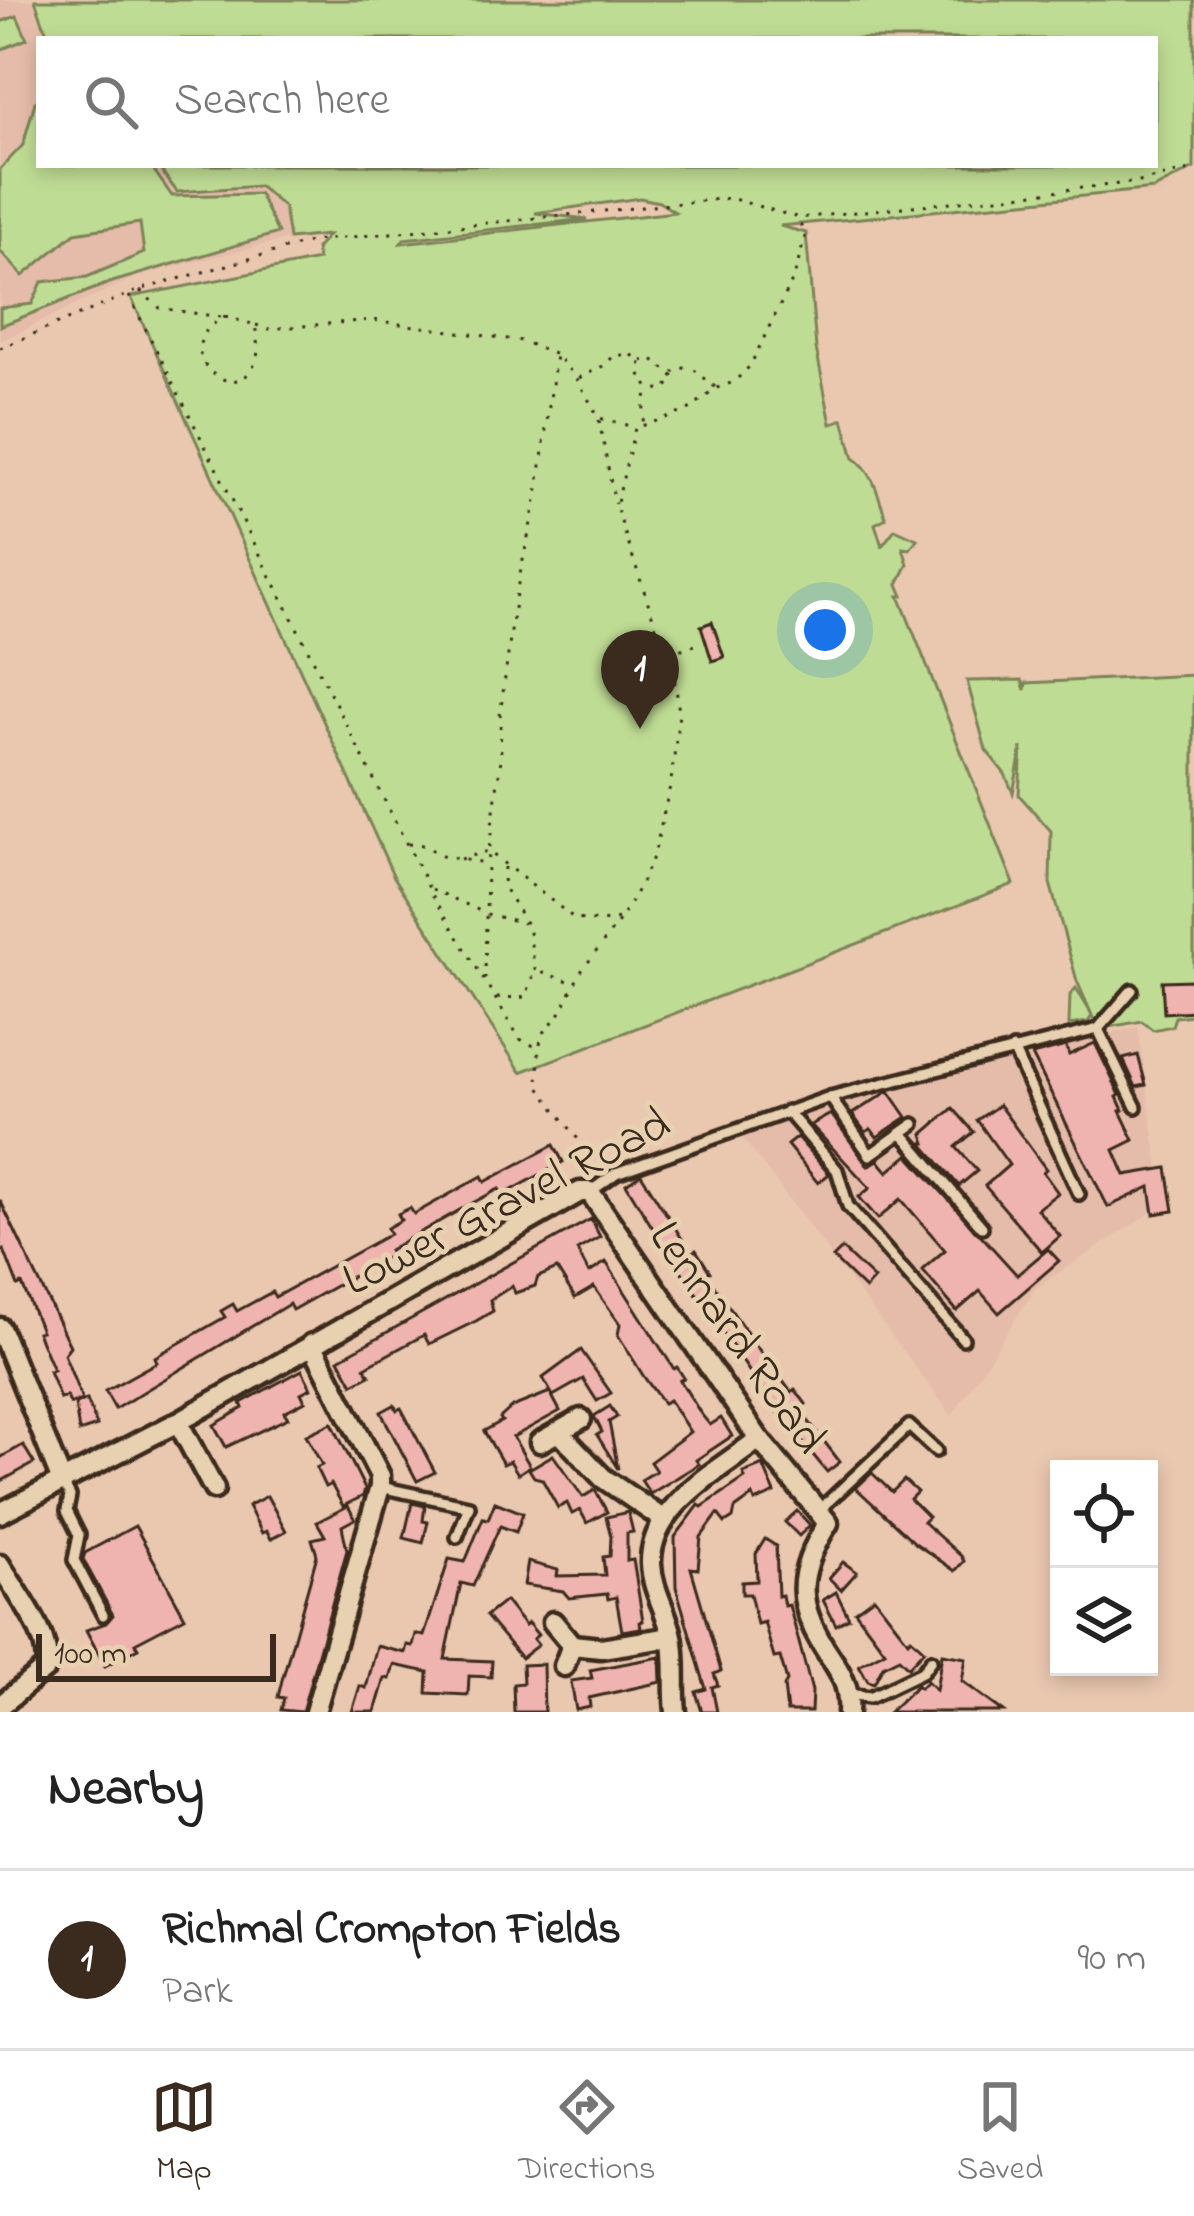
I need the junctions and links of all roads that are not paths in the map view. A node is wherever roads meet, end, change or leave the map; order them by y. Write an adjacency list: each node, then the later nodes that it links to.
1 (1132, 990): 2 (lane)
2 (1098, 1029): 3 (lane, Lower Gravel Road); 5 (lane)
3 (1013, 1049): 4 (lane, Lower Gravel Road); 10 (lane)
4 (830, 1097): 6 (lane, Lower Gravel Road); 8 (lane)
5 (1136, 1108)
6 (787, 1111): 9 (lane, Lower Gravel Road); 13 (lane)
7 (914, 1124): 8 (lane)
8 (902, 1133): 11 (lane)
9 (590, 1192): 14 (street, Lower Gravel Road); 18 (street, Lennard Road)
10 (1079, 1194)
11 (982, 1227)
12 (0, 1328): 21 (street)
13 (963, 1340)
14 (313, 1344): 16 (street, Lower Gravel Road); 22 (street)
15 (580, 1419): 17 (street)
16 (178, 1422): 21 (street, Lower Gravel Road); 23 (street)
17 (559, 1432): 19 (street); 26 (street)
18 (759, 1439): 25 (street, Lennard Road); 26 (street)
19 (540, 1442)
20 (936, 1451): 25 (lane)
21 (62, 1479): 24 (street, Lower Gravel Road); 29 (lane)
22 (380, 1487): 27 (lane); 37 (street)
23 (214, 1490)
24 (0, 1514)
25 (823, 1517): 35 (street)
26 (664, 1520): 31 (street)
27 (457, 1537)
28 (0, 1565): 36 (street)
29 (103, 1615)
30 (553, 1622): 32 (street)
31 (672, 1637): 32 (street); 38 (street)
32 (572, 1645): 34 (street)
33 (931, 1660): 35 (lane)
34 (564, 1666)
35 (848, 1703)
36 (0, 1706)
37 (315, 1712)
38 (676, 1712)

